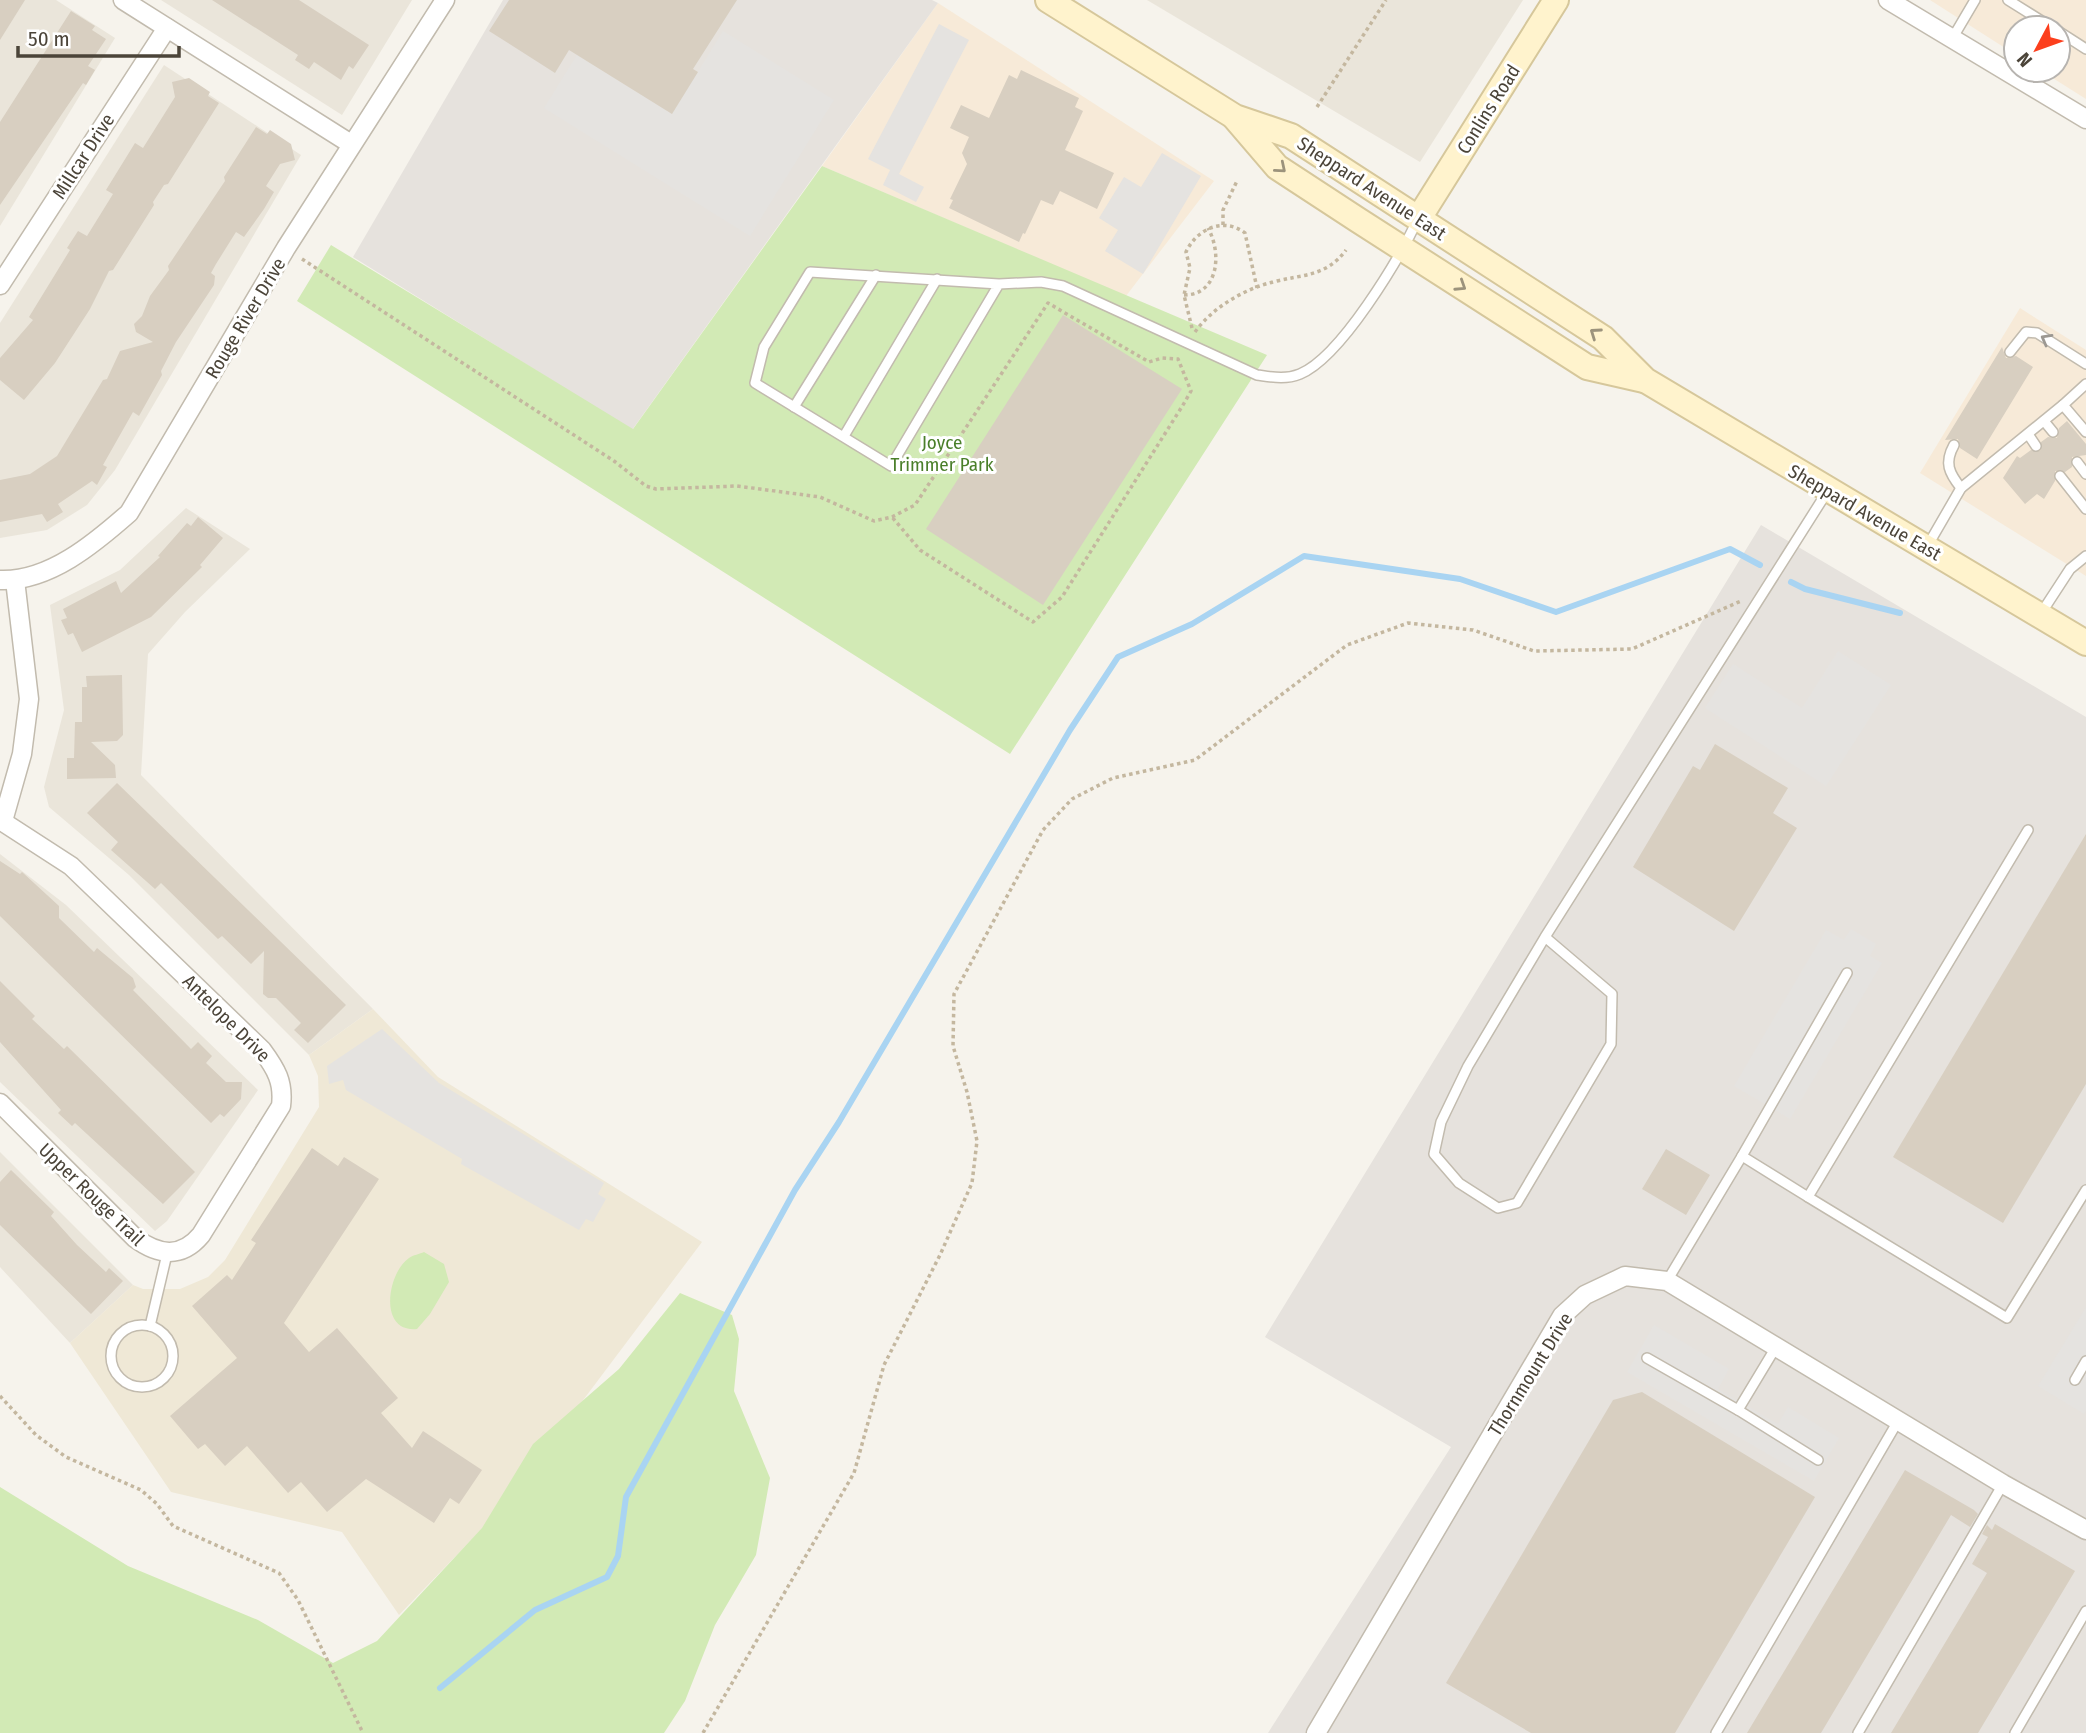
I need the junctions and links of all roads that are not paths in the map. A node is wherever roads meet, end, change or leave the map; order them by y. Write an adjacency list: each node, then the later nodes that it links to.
1 (123, 0): 9 (street)
2 (445, 0): 13 (street, Rouge River Drive)
3 (1048, 0): 11 (main road, Sheppard Avenue East)
4 (1556, 0): 14 (main road, Conlins Road)
5 (1888, 0): 10 (street)
6 (1975, 0): 10 (lane)
7 (2008, 0): 8 (lane)
8 (2030, 14)
9 (167, 28): 13 (street); 19 (street, Millcar Drive)
10 (1952, 39): 12 (street)
11 (1235, 117): 14 (main road, Sheppard Avenue East); 15 (main road, Sheppard Avenue East, one-way to 15)
12 (2086, 119)
13 (351, 144): 41 (street, Rouge River Drive)
14 (1419, 218): 15 (lane); 22 (main road, Sheppard Avenue East, one-way to 14)
15 (1404, 249): 18 (lane); 22 (main road, Sheppard Avenue East, one-way to 22)
16 (876, 275): 17 (lane); 25 (lane); 25 (lane)
17 (937, 279): 18 (lane); 30 (lane)
18 (999, 284): 30 (lane)
19 (0, 285)
20 (2010, 352): 21 (lane, one-way to 20)
21 (2086, 364)
22 (1645, 380): 37 (main road, Sheppard Avenue East)
23 (2086, 384): 24 (lane)
24 (2063, 405): 26 (lane); 28 (lane)
25 (794, 407): 30 (lane)
26 (2044, 421): 27 (lane); 29 (lane)
27 (2053, 432)
28 (2086, 432)
29 (2028, 434): 32 (lane); 36 (lane)
30 (844, 436)
31 (1954, 445): 36 (lane)
32 (2036, 446)
33 (2077, 462): 34 (lane)
34 (2086, 474)
35 (2060, 476): 38 (lane)
36 (1961, 488): 39 (lane)
37 (1828, 491): 39 (main road, Sheppard Avenue East); 46 (lane)
38 (2086, 509)
39 (1926, 547): 42 (main road, Sheppard Avenue East)
40 (2086, 556): 42 (lane)
41 (8, 580): 44 (street)
42 (2040, 616): 43 (main road, Sheppard Avenue East)
43 (2086, 643)
44 (2, 820): 52 (street, Antelope Drive)
45 (2028, 830): 51 (lane)
46 (1545, 937): 46 (lane)
47 (1847, 973): 49 (lane)
48 (0, 1103): 52 (street, Upper Rouge Trail)
49 (1742, 1156): 51 (lane); 53 (lane)
50 (2086, 1190): 51 (lane)
51 (1808, 1197)
52 (167, 1254): 54 (lane, Upper Rouge Trail)
53 (1667, 1281): 55 (street, Thornmount Drive); 65 (street, Thornmount Drive)
54 (150, 1326): 54 (lane)
55 (1776, 1347): 59 (lane); 60 (street, Thornmount Drive)
56 (1647, 1358): 59 (lane)
57 (2086, 1361): 58 (lane)
58 (2075, 1380)
59 (1738, 1410): 61 (lane)
60 (1898, 1421): 62 (street, Thornmount Drive); 66 (lane)
61 (1818, 1460)
62 (2003, 1484): 63 (street, Thornmount Drive); 67 (lane)
63 (2086, 1530)
64 (2086, 1611): 68 (lane)
65 (1317, 1733)
66 (1716, 1733)
67 (1857, 1733)
68 (2015, 1733)

